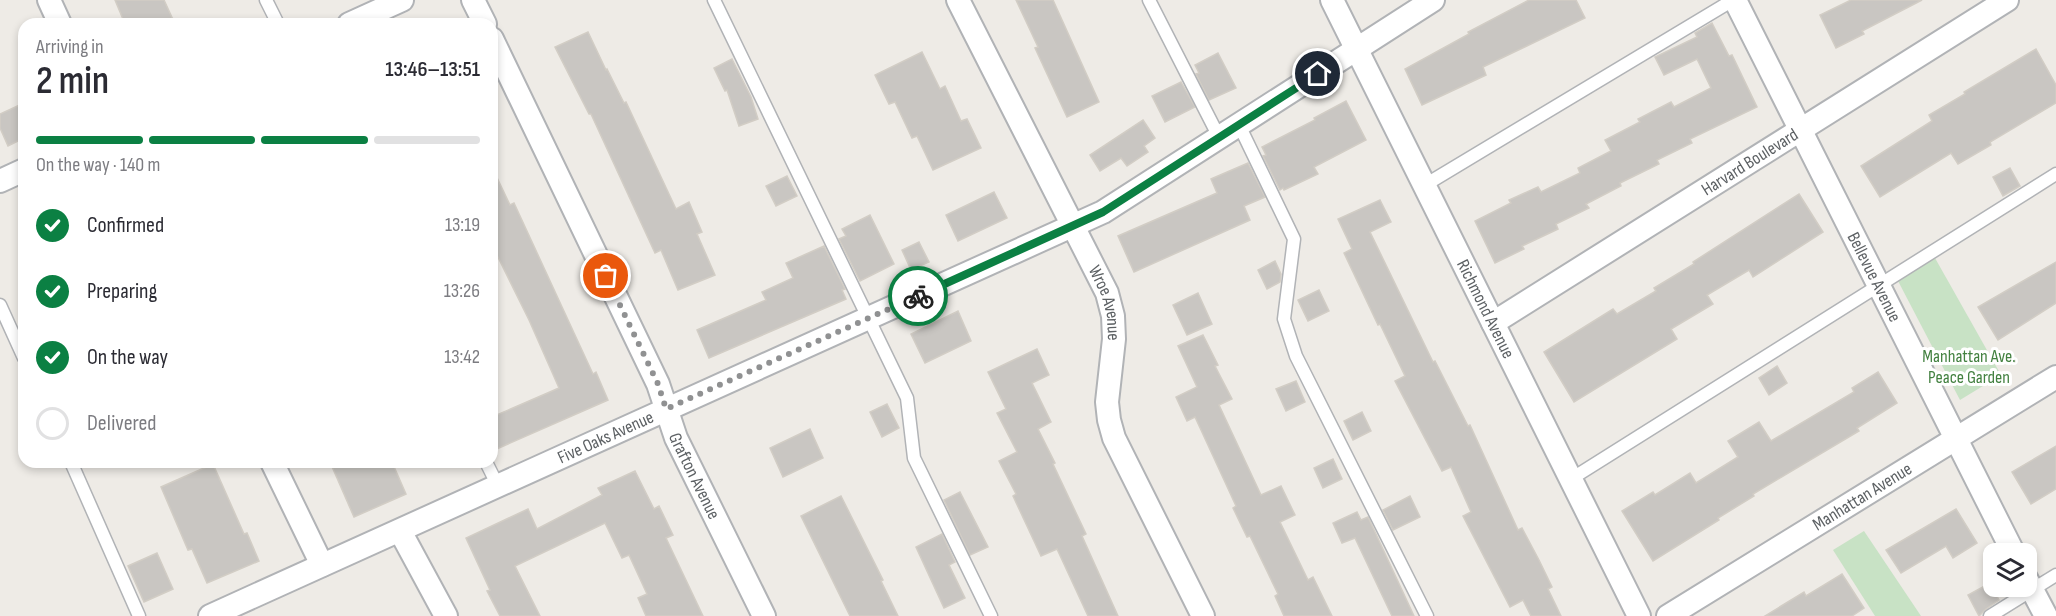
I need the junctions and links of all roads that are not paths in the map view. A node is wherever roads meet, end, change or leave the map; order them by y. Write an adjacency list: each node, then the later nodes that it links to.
1 (49, 0): 12 (street)
2 (266, 0): 13 (lane)
3 (402, 0): 14 (street)
4 (473, 0): 15 (street)
5 (714, 0): 28 (lane)
6 (958, 0): 25 (street, Wroe Avenue)
7 (1149, 0): 20 (lane)
8 (1332, 0): 16 (street, Richmond Avenue)
9 (1433, 0): 16 (street, Five Oaks Avenue)
10 (1734, 0): 19 (street, Bellevue Avenue); 24 (lane)
11 (2007, 0): 19 (street, Harvard Boulevard)
12 (57, 18)
13 (275, 18)
14 (362, 18)
15 (482, 18)
16 (1358, 48): 18 (street, Five Oaks Avenue); 24 (street, Richmond Avenue)
17 (498, 51): 32 (street, Grafton Avenue)
18 (1239, 125): 20 (street, Five Oaks Avenue); 52 (lane)
19 (1801, 129): 26 (street, Bellevue Avenue); 29 (street, Harvard Boulevard)
20 (1219, 137): 25 (street, Five Oaks Avenue)
21 (18, 173): 23 (street)
22 (2056, 174): 26 (lane)
23 (0, 181)
24 (1425, 185): 29 (street, Richmond Avenue)
25 (1072, 226): 28 (street, Five Oaks Avenue); 51 (street, Wroe Avenue)
26 (1878, 286): 33 (street, Bellevue Avenue); 37 (lane)
27 (0, 305): 30 (lane)
28 (867, 318): 32 (street, Five Oaks Avenue); 50 (lane)
29 (1493, 324): 37 (street, Richmond Avenue)
30 (18, 345)
31 (2056, 377): 33 (street, Manhattan Avenue)
32 (666, 409): 38 (street, Five Oaks Avenue); 49 (street, Grafton Avenue)
33 (1956, 439): 40 (street, Bellevue Avenue); 54 (street, Manhattan Avenue)
34 (74, 468): 46 (lane)
35 (275, 468): 41 (street)
36 (489, 468): 38 (lane)
37 (1570, 479): 53 (street, Richmond Avenue)
38 (498, 486): 39 (street, Five Oaks Avenue)
39 (400, 531): 41 (street, Five Oaks Avenue); 48 (street)
40 (2008, 543)
41 (322, 565): 47 (street, Five Oaks Avenue)
42 (2056, 575): 43 (lane)
43 (2037, 581)
44 (2013, 597): 55 (lane)
45 (2036, 597): 56 (street)
46 (139, 616)
47 (210, 616)
48 (446, 616)
49 (764, 616)
50 (991, 616)
51 (1203, 616)
52 (1427, 616)
53 (1640, 616)
54 (1668, 616)
55 (1990, 616)
56 (2046, 616)

